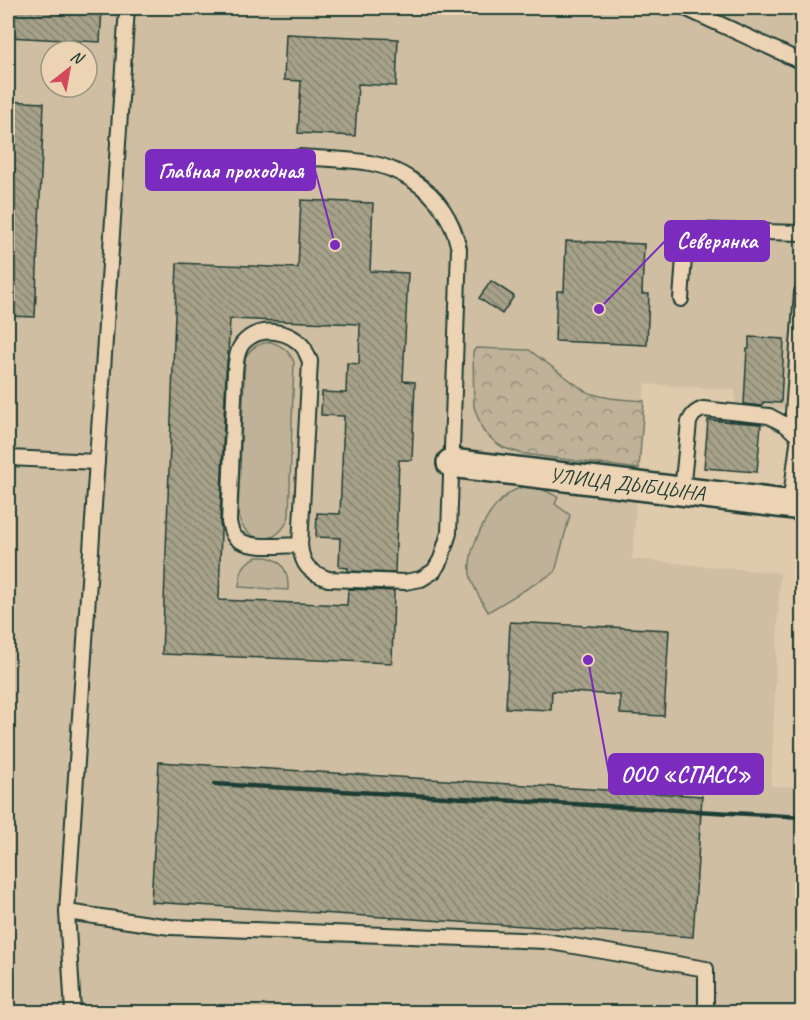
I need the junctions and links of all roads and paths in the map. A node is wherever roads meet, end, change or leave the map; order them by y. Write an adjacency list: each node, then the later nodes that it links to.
1 (127, 8): 10 (lane)
2 (685, 8): 3 (lane)
3 (802, 62)
4 (299, 157): 11 (lane)
5 (802, 234): 7 (lane)
6 (802, 292): 8 (lane)
7 (681, 299)
8 (800, 431): 12 (lane); 13 (lane)
9 (8, 458): 10 (lane)
10 (98, 462): 15 (lane)
11 (452, 463): 12 (street, УЛИЦА ДЫБЦЫНА); 14 (lane)
12 (682, 491): 13 (street, УЛИЦА ДЫБЦЫНА)
13 (796, 506)
14 (300, 545): 14 (lane)
15 (67, 912): 16 (lane); 17 (lane)
16 (73, 1012)
17 (706, 1012)

